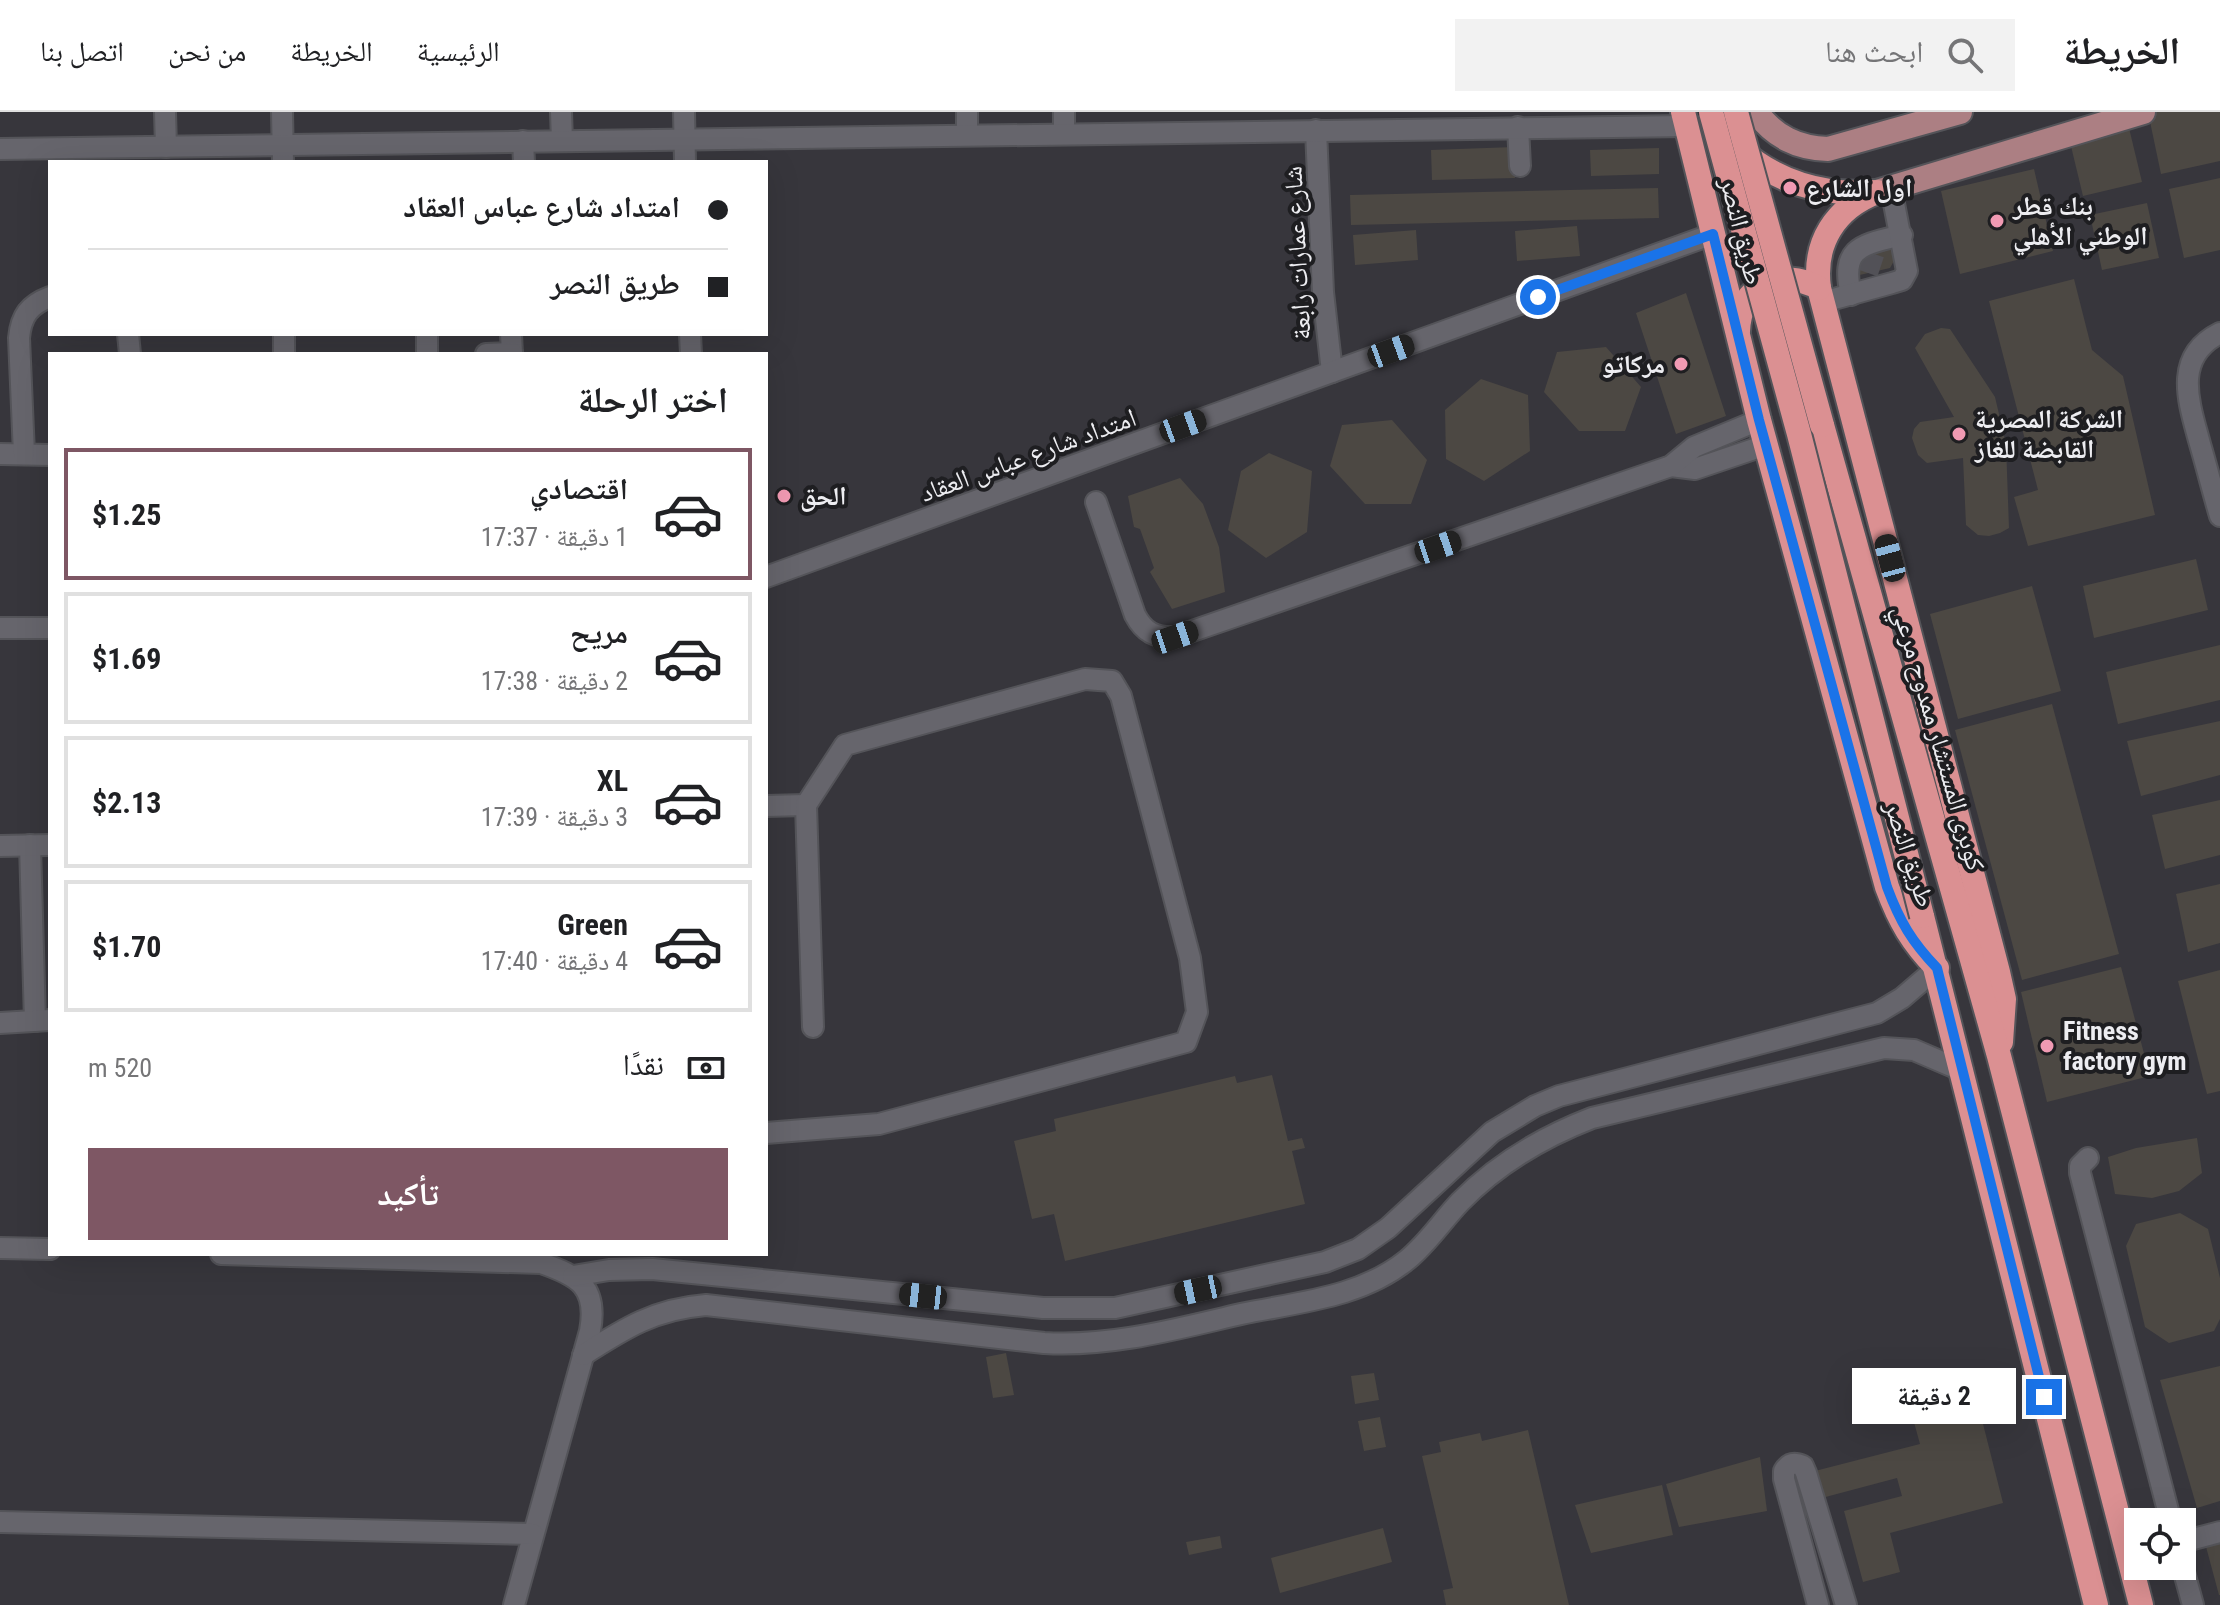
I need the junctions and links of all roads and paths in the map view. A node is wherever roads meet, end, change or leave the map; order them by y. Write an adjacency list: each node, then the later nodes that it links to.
1 (165, 112): 22 (street)
2 (282, 112): 25 (street)
3 (561, 112): 21 (street)
4 (684, 112): 20 (street)
5 (967, 112): 19 (street)
6 (1064, 112): 18 (street)
7 (1712, 112): 30 (highway); 54 (highway, bridge)
8 (1736, 112): 58 (highway, كوبرى المستشار ممدوح مرعي, bridge)
9 (1756, 112): 11 (main road)
10 (2143, 112): 30 (main road)
11 (1954, 113)
12 (1685, 119): 16 (street); 31 (highway, طريق النصر)
13 (1390, 120): 14 (street); 17 (street)
14 (1495, 120): 16 (street)
15 (1220, 122): 17 (street); 18 (street)
16 (1518, 127): 29 (street)
17 (1316, 130): 38 (street, شارع عمارات رابعة)
18 (1064, 134): 19 (street)
19 (967, 135): 20 (street)
20 (685, 139): 21 (street); 28 (street)
21 (562, 141): 24 (street)
22 (166, 147): 25 (street); 27 (street)
23 (0, 149): 27 (street)
24 (523, 152): 26 (street)
25 (283, 153): 26 (street)
26 (388, 153)
27 (136, 154)
28 (685, 160)
29 (1520, 166)
30 (1884, 190): 32 (street); 34 (highway, طريق النصر)
31 (1713, 234): 36 (highway, طريق النصر); 38 (street, امتداد شارع عباس العقاد)
32 (1902, 235): 33 (street); 33 (street)
33 (1860, 287): 34 (street)
34 (1821, 295): 36 (highway); 58 (highway, طريق النصر)
35 (48, 298): 42 (street)
36 (1738, 332): 39 (highway, طريق النصر)
37 (2213, 338): 46 (street)
38 (1332, 372): 47 (street, امتداد شارع عباس العقاد)
39 (1759, 420): 40 (highway, طريق النصر); 44 (street)
40 (1766, 445): 44 (street); 54 (highway, طريق النصر)
41 (0, 454): 42 (street)
42 (24, 454): 43 (street)
43 (48, 455)
44 (1671, 466): 45 (street)
45 (1096, 502)
46 (2220, 516)
47 (768, 576)
48 (0, 628): 49 (street)
49 (48, 628)
50 (806, 805): 51 (street); 57 (street); 60 (street)
51 (768, 806)
52 (40, 845): 53 (street); 55 (street)
53 (0, 846)
54 (1937, 968): 59 (highway, طريق النصر); 65 (street)
55 (43, 1021): 56 (street)
56 (0, 1023)
57 (813, 1027)
58 (1999, 1056): 79 (highway, طريق النصر)
59 (1963, 1071): 66 (street); 78 (highway, طريق النصر)
60 (768, 1133)
61 (2088, 1158): 67 (street)
62 (0, 1248): 63 (street)
63 (48, 1249)
64 (292, 1256): 65 (street)
65 (573, 1276): 66 (street)
66 (583, 1355): 70 (street)
67 (2167, 1508)
68 (0, 1522): 70 (street)
69 (2220, 1532): 71 (street)
70 (533, 1534): 75 (street)
71 (2196, 1538)
72 (1831, 1554): 73 (street); 73 (street); 77 (street)
73 (1805, 1561): 76 (street)
74 (2186, 1580): 80 (street)
75 (514, 1605)
76 (1818, 1605)
77 (1846, 1605)
78 (2096, 1605)
79 (2141, 1605)
80 (2193, 1605)

